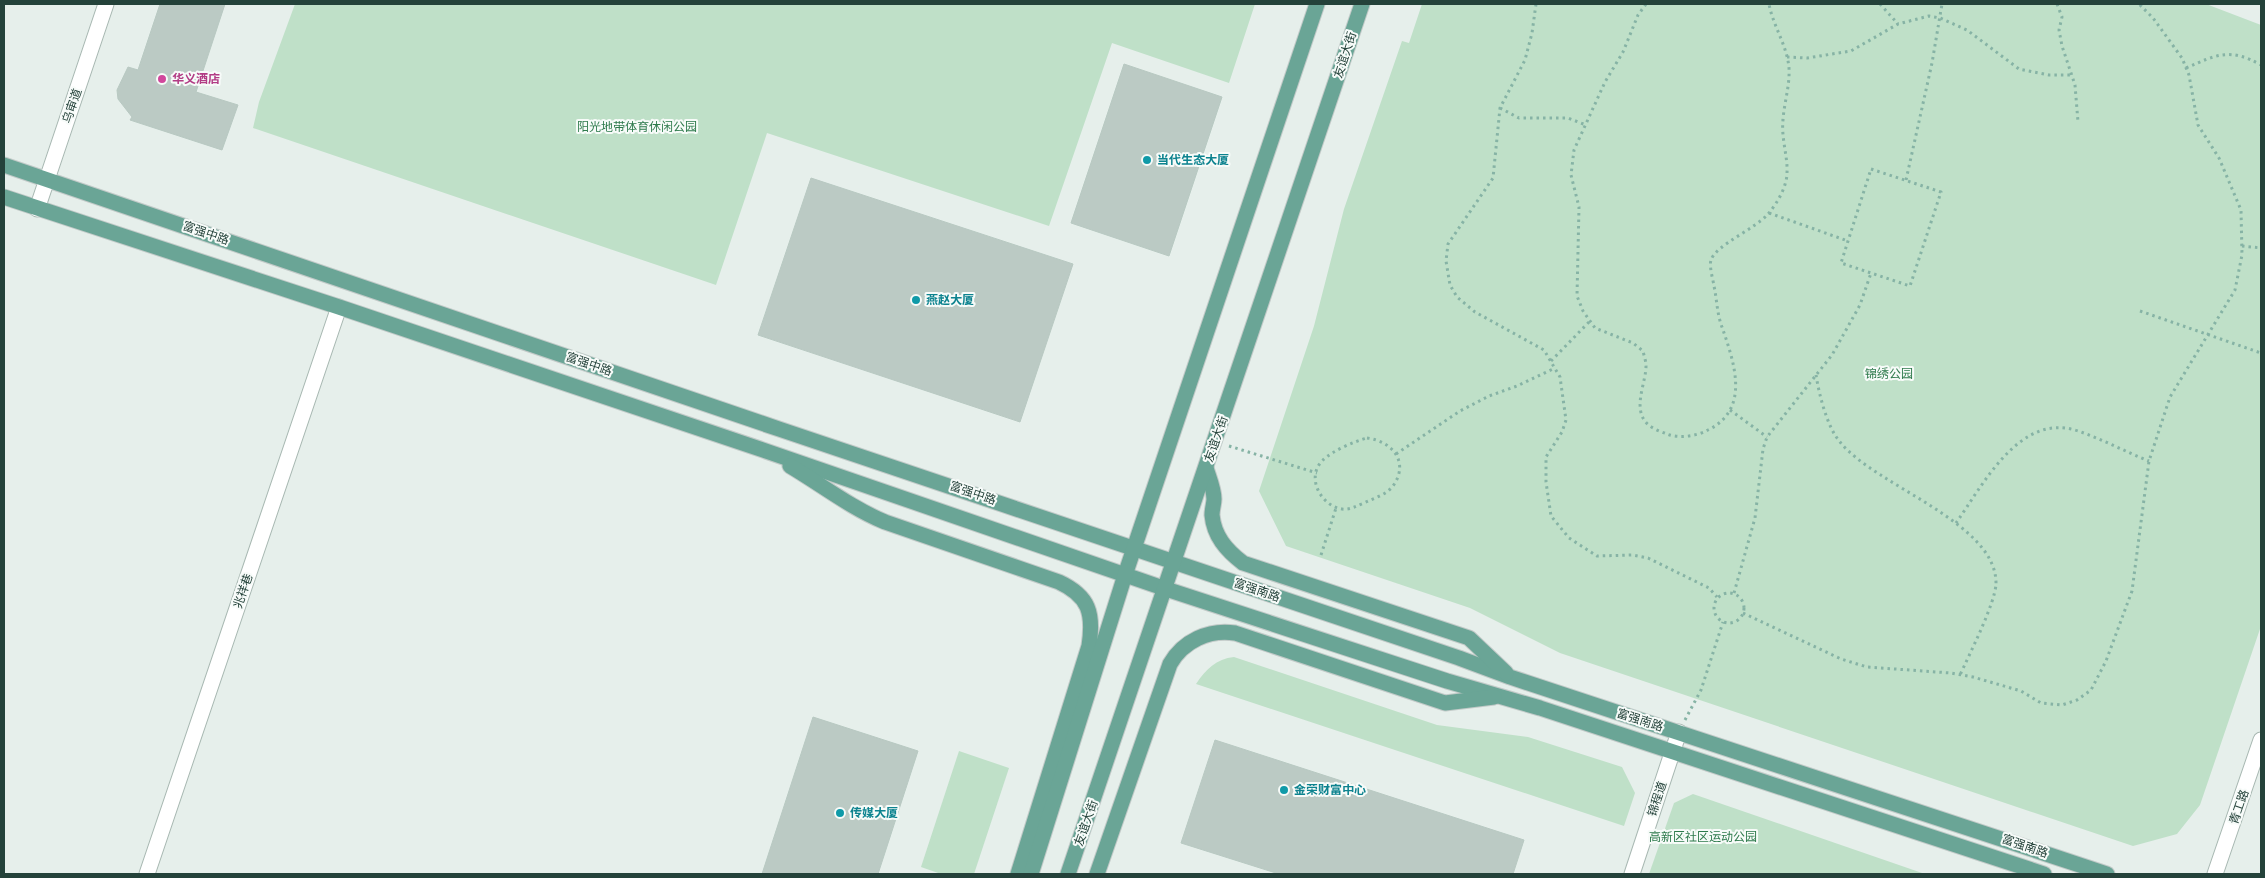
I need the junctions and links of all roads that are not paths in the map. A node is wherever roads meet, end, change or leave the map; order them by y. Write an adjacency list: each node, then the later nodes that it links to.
1 (106, 4): 5 (street, 乌审道)
2 (1317, 4): 11 (main road)
3 (1362, 4): 10 (main road, 友谊大街)
4 (4, 165): 5 (main road, 富强中路)
5 (47, 179): 7 (street, 乌审道); 11 (main road, 富强中路)
6 (4, 197): 7 (main road, 富强中路)
7 (37, 209): 8 (main road, 富强中路)
8 (339, 307): 9 (main road, 富强中路); 20 (street, 兆祥巷)
9 (763, 450): 13 (main road, 富强中路); 21 (main road)
10 (1206, 468): 12 (main road, 友谊大街); 15 (main road)
11 (1134, 548): 12 (main road, 富强中路); 13 (main road)
12 (1175, 562): 14 (main road, 友谊大街); 15 (main road, 富强南路)
13 (1124, 575): 14 (main road, 富强南路); 22 (main road)
14 (1166, 589): 16 (main road, 富强南路); 23 (main road, 友谊大街)
15 (1510, 677): 17 (main road, 富强南路)
16 (1502, 696): 19 (main road, 富强南路); 24 (main road)
17 (1679, 732): 19 (street, 锦程道); 27 (main road, 富强南路)
18 (2261, 740): 28 (street, 青工路)
19 (1672, 752): 25 (street, 锦程道); 26 (main road, 富强南路)
20 (147, 874)
21 (1018, 874)
22 (1031, 874)
23 (1068, 874)
24 (1098, 874)
25 (1632, 874)
26 (2044, 874)
27 (2107, 874)
28 (2215, 874)

